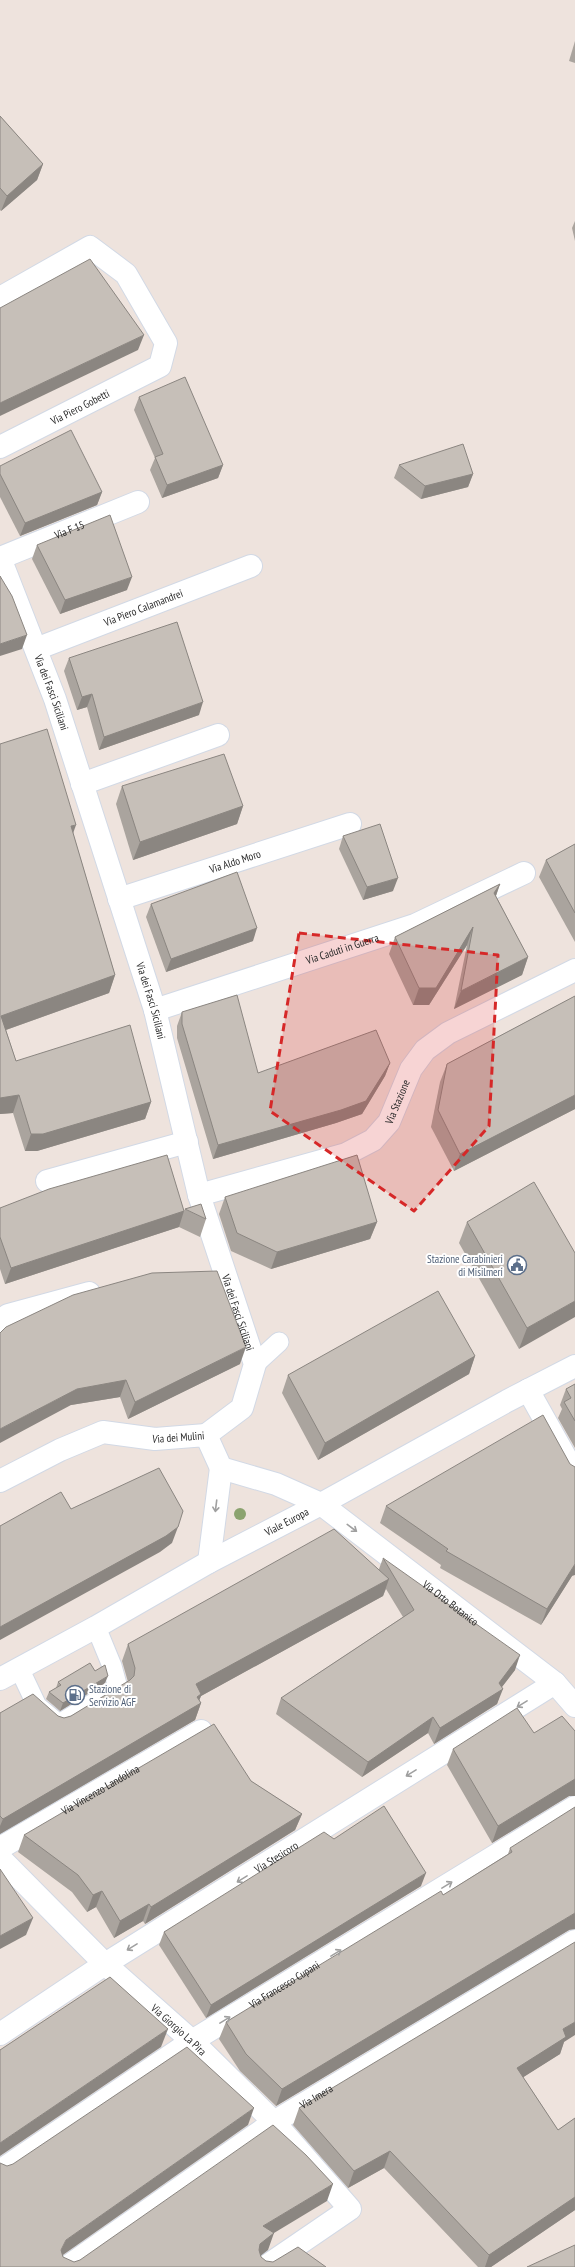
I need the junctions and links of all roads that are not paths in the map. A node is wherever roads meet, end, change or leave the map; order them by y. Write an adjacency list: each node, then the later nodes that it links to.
1 (0, 298): 2 (street, Via Piero Gobetti)
2 (0, 447)
3 (138, 502): 4 (street, Via F 15)
4 (0, 558): 6 (street, Via dei Fasci Siciliani)
5 (251, 566): 7 (street, Via Piero Calamandrei)
6 (4, 580): 7 (street, Via dei Fasci Siciliani)
7 (36, 649): 9 (street, Via dei Fasci Siciliani)
8 (218, 735): 9 (street)
9 (82, 784): 12 (street, Via dei Fasci Siciliani)
10 (350, 824): 12 (street, Via Aldo Moro)
11 (524, 873): 14 (street, Via Caduti in Guerra)
12 (119, 899): 14 (street, Via dei Fasci Siciliani)
13 (575, 970): 17 (street, Via Stazione)
14 (155, 1010): 15 (street, Via dei Fasci Siciliani)
15 (187, 1142): 16 (street); 17 (street, Via dei Fasci Siciliani)
16 (47, 1181)
17 (200, 1195): 19 (street, Via dei Fasci Siciliani)
18 (203, 1275): 19 (street)
19 (226, 1275): 23 (street, Via dei Fasci Siciliani)
20 (106, 1288): 21 (street)
21 (0, 1321)
22 (279, 1342): 23 (lane)
23 (255, 1364): 26 (street, Via dei Fasci Siciliani)
24 (575, 1366): 25 (street, Viale Europa)
25 (528, 1390): 28 (street); 30 (street, Viale Europa)
26 (206, 1435): 27 (street, Via dei Mulini); 29 (street, Via dei Mulini)
27 (221, 1468): 30 (street); 31 (street, one-way to 31)
28 (575, 1474)
29 (0, 1481)
30 (321, 1504): 31 (street, Viale Europa); 35 (street, Via Orto Botanico, one-way to 35)
31 (209, 1562): 32 (street, Viale Europa)
32 (96, 1627): 33 (street, Viale Europa); 33 (lane)
33 (19, 1668): 34 (street, Viale Europa)
34 (0, 1678)
35 (555, 1683): 36 (street, Via Orto Botanico); 42 (street, Via Stesicoro, one-way to 42)
36 (575, 1706)
37 (201, 1732): 39 (street, Via Vincenzo Landolina)
38 (575, 1807): 44 (street, Via Francesco Cupani, one-way to 38)
39 (0, 1848)
40 (0, 1858): 42 (street, Via Giorgio La Pira)
41 (575, 1941): 45 (street, Via Imera)
42 (105, 1964): 43 (street, Via Stesicoro); 44 (street, Via Giorgio La Pira)
43 (0, 2034)
44 (192, 2040): 45 (street, Via Giorgio La Pira); 46 (street, Via Francesco Cupani)
45 (274, 2122): 47 (street, Via Imera); 48 (street, Via Giorgio La Pira)
46 (0, 2171)
47 (68, 2267)
48 (265, 2267)

